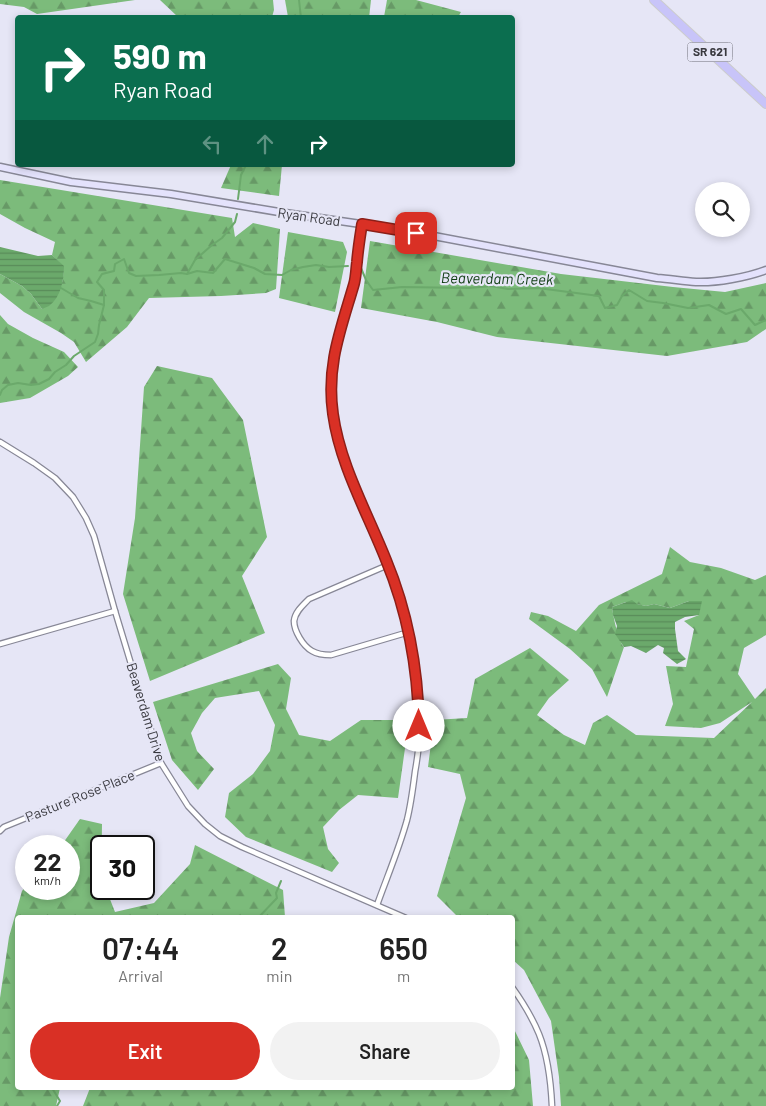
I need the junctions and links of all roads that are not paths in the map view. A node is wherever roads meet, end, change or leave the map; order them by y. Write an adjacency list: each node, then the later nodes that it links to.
1 (654, 0): 2 (main road, SR 621)
2 (766, 104)
3 (0, 167): 4 (main road, Ryan Road)
4 (362, 224): 5 (main road, Ryan Road); 7 (street)
5 (766, 270)
6 (0, 442): 8 (street, Beaverdam Drive)
7 (388, 565): 9 (street); 9 (street)
8 (115, 611): 10 (street); 11 (street, Beaverdam Drive)
9 (409, 632): 13 (street)
10 (0, 644)
11 (161, 763): 12 (street, Pasture Rose Place); 13 (street, Beaverdam Drive)
12 (0, 830)
13 (377, 905): 14 (street, Beaverdam Drive)
14 (399, 915)
15 (515, 991): 16 (street)
16 (552, 1106)

